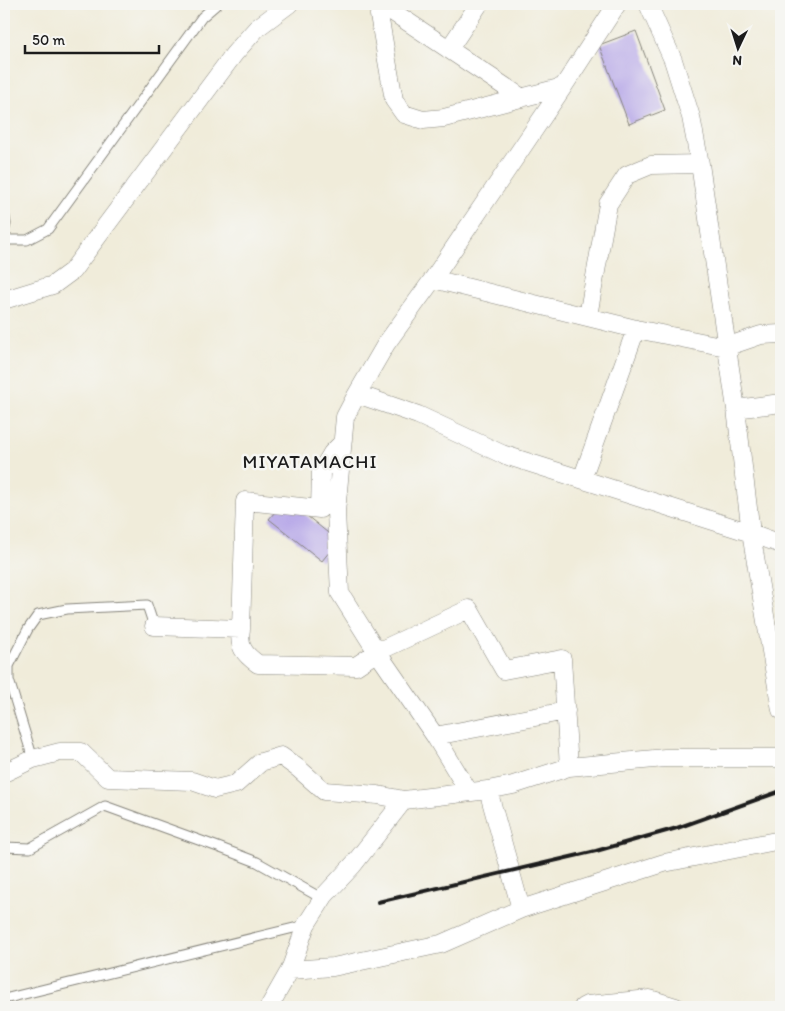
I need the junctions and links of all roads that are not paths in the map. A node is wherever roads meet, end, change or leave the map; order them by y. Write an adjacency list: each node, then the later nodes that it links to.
1 (217, 4): 13 (lane)
2 (289, 4): 15 (street)
3 (381, 4): 7 (street); 9 (street)
4 (479, 4): 7 (street)
5 (617, 4): 8 (street)
6 (648, 4): 10 (street)
7 (449, 49): 9 (street)
8 (563, 87): 9 (street); 14 (street)
9 (522, 98)
10 (700, 164): 16 (street); 19 (street)
11 (4, 212): 12 (lane)
12 (4, 232)
13 (4, 240)
14 (433, 279): 16 (street); 20 (street)
15 (4, 300)
16 (588, 316): 17 (street)
17 (636, 329): 19 (street); 24 (street)
18 (781, 334): 19 (street)
19 (726, 347): 22 (street)
20 (357, 394): 23 (street); 24 (street)
21 (781, 403): 22 (street)
22 (736, 409): 25 (street)
23 (342, 443): 28 (street); 29 (street)
24 (582, 479): 25 (street)
25 (751, 533): 26 (street); 30 (street)
26 (781, 544)
27 (154, 626): 28 (street); 34 (lane)
28 (241, 629): 29 (street)
29 (377, 652): 31 (street); 32 (street)
30 (781, 710)
31 (566, 711): 32 (street); 35 (street)
32 (435, 736): 38 (street)
33 (781, 758): 35 (street)
34 (33, 760): 36 (street); 39 (street)
35 (569, 767): 37 (street)
36 (4, 773)
37 (488, 790): 38 (street); 43 (street)
38 (469, 792): 39 (street)
39 (404, 800): 42 (street)
40 (781, 840): 43 (street)
41 (4, 847): 42 (lane)
42 (323, 899): 44 (street)
43 (521, 909): 45 (street)
44 (306, 925): 45 (street); 46 (lane)
45 (290, 970): 47 (street)
46 (4, 999)
47 (269, 1007)
48 (583, 1007): 49 (street)
49 (676, 1007)

